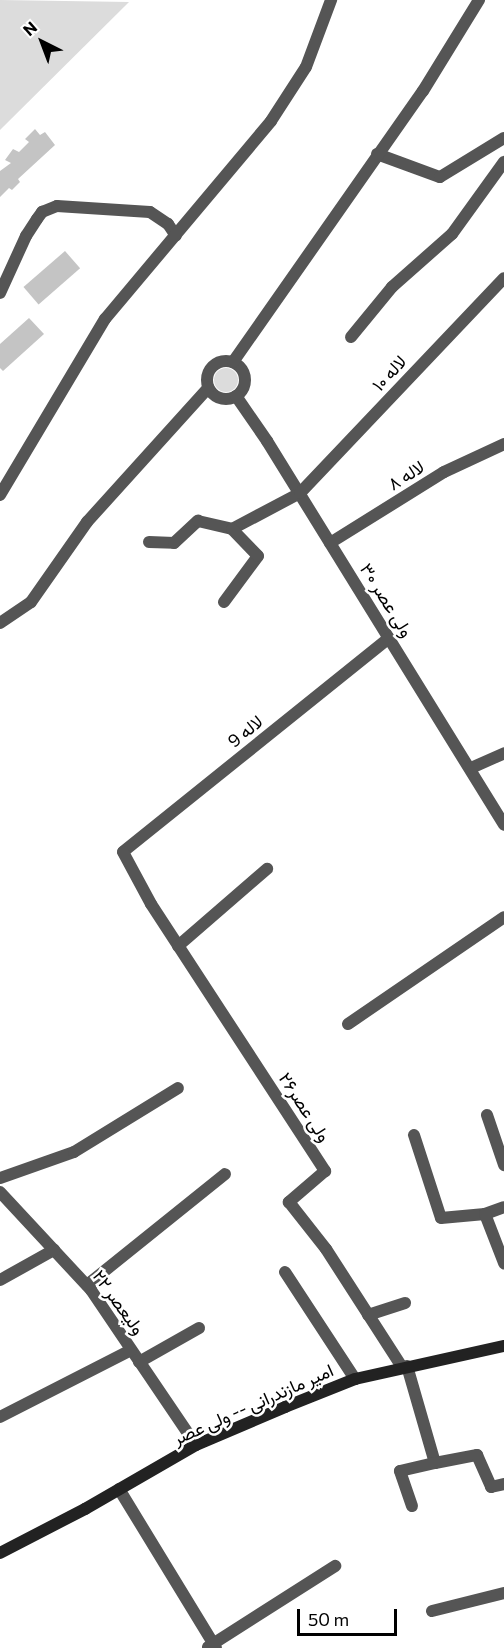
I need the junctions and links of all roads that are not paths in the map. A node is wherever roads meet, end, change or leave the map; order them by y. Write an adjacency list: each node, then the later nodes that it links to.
1 (331, 0): 6 (street)
2 (479, 0): 4 (street)
3 (504, 138): 4 (street)
4 (377, 154): 10 (street)
5 (504, 162): 9 (street)
6 (176, 236): 8 (street); 15 (street)
7 (504, 278): 14 (street, لاله ۱۰)
8 (0, 293)
9 (351, 337)
10 (233, 362): 11 (street); 12 (street)
11 (208, 387): 12 (street); 20 (street)
12 (236, 396): 14 (street, ولی عصر ۳۰)
13 (504, 444): 18 (street, لاله ۸)
14 (300, 493): 16 (street, لاله ۱۰); 18 (street, ولی عصر ۳۰)
15 (0, 495)
16 (232, 529): 17 (street); 19 (street)
17 (149, 542)
18 (330, 543): 21 (street, ولی عصر ۳۰)
19 (224, 602)
20 (0, 623)
21 (389, 638): 23 (street, ولی عصر ۳۰); 25 (street, لاله 9)
22 (504, 753): 23 (street)
23 (471, 768): 24 (street, ولی عصر ۳۰)
24 (504, 825)
25 (123, 852): 28 (street, ولی عصر۲۶)
26 (267, 868): 28 (street)
27 (504, 917): 29 (street)
28 (178, 946): 45 (street, ولی عصر۲۶)
29 (348, 1023)
30 (178, 1088): 35 (street)
31 (487, 1115): 33 (street)
32 (414, 1135): 38 (street)
33 (504, 1165)
34 (225, 1174): 43 (street)
35 (0, 1178)
36 (0, 1192): 39 (street, ولیعصر ۲۲)
37 (504, 1207): 38 (street)
38 (485, 1214): 40 (street)
39 (54, 1250): 42 (street); 43 (street, ولیعصر ۲۲)
40 (504, 1263)
41 (285, 1272): 51 (street)
42 (0, 1280)
43 (87, 1286): 48 (street, ولیعصر ۲۲)
44 (405, 1303): 45 (street)
45 (368, 1315): 50 (street, ولی عصر۲۶)
46 (199, 1329): 49 (street)
47 (504, 1346): 50 (main road, امیر مازندرانی -- ولی عصر)
48 (131, 1350): 49 (street, ولیعصر ۲۲); 52 (street)
49 (140, 1362): 53 (street, ولیعصر ۲۲)
50 (405, 1367): 51 (main road, امیر مازندرانی -- ولی عصر); 54 (street, ولی عصر۲۶)
51 (356, 1379): 53 (main road, امیر مازندرانی -- ولی عصر)
52 (0, 1417)
53 (196, 1445): 56 (main road, امیر مازندرانی -- ولی عصر)
54 (435, 1463): 55 (street); 57 (street)
55 (504, 1484)
56 (119, 1489): 58 (main road, امیر مازندرانی -- ولی عصر); 62 (street)
57 (412, 1506)
58 (0, 1553)
59 (336, 1566): 62 (street)
60 (504, 1593): 61 (street)
61 (432, 1611)
62 (212, 1647)

